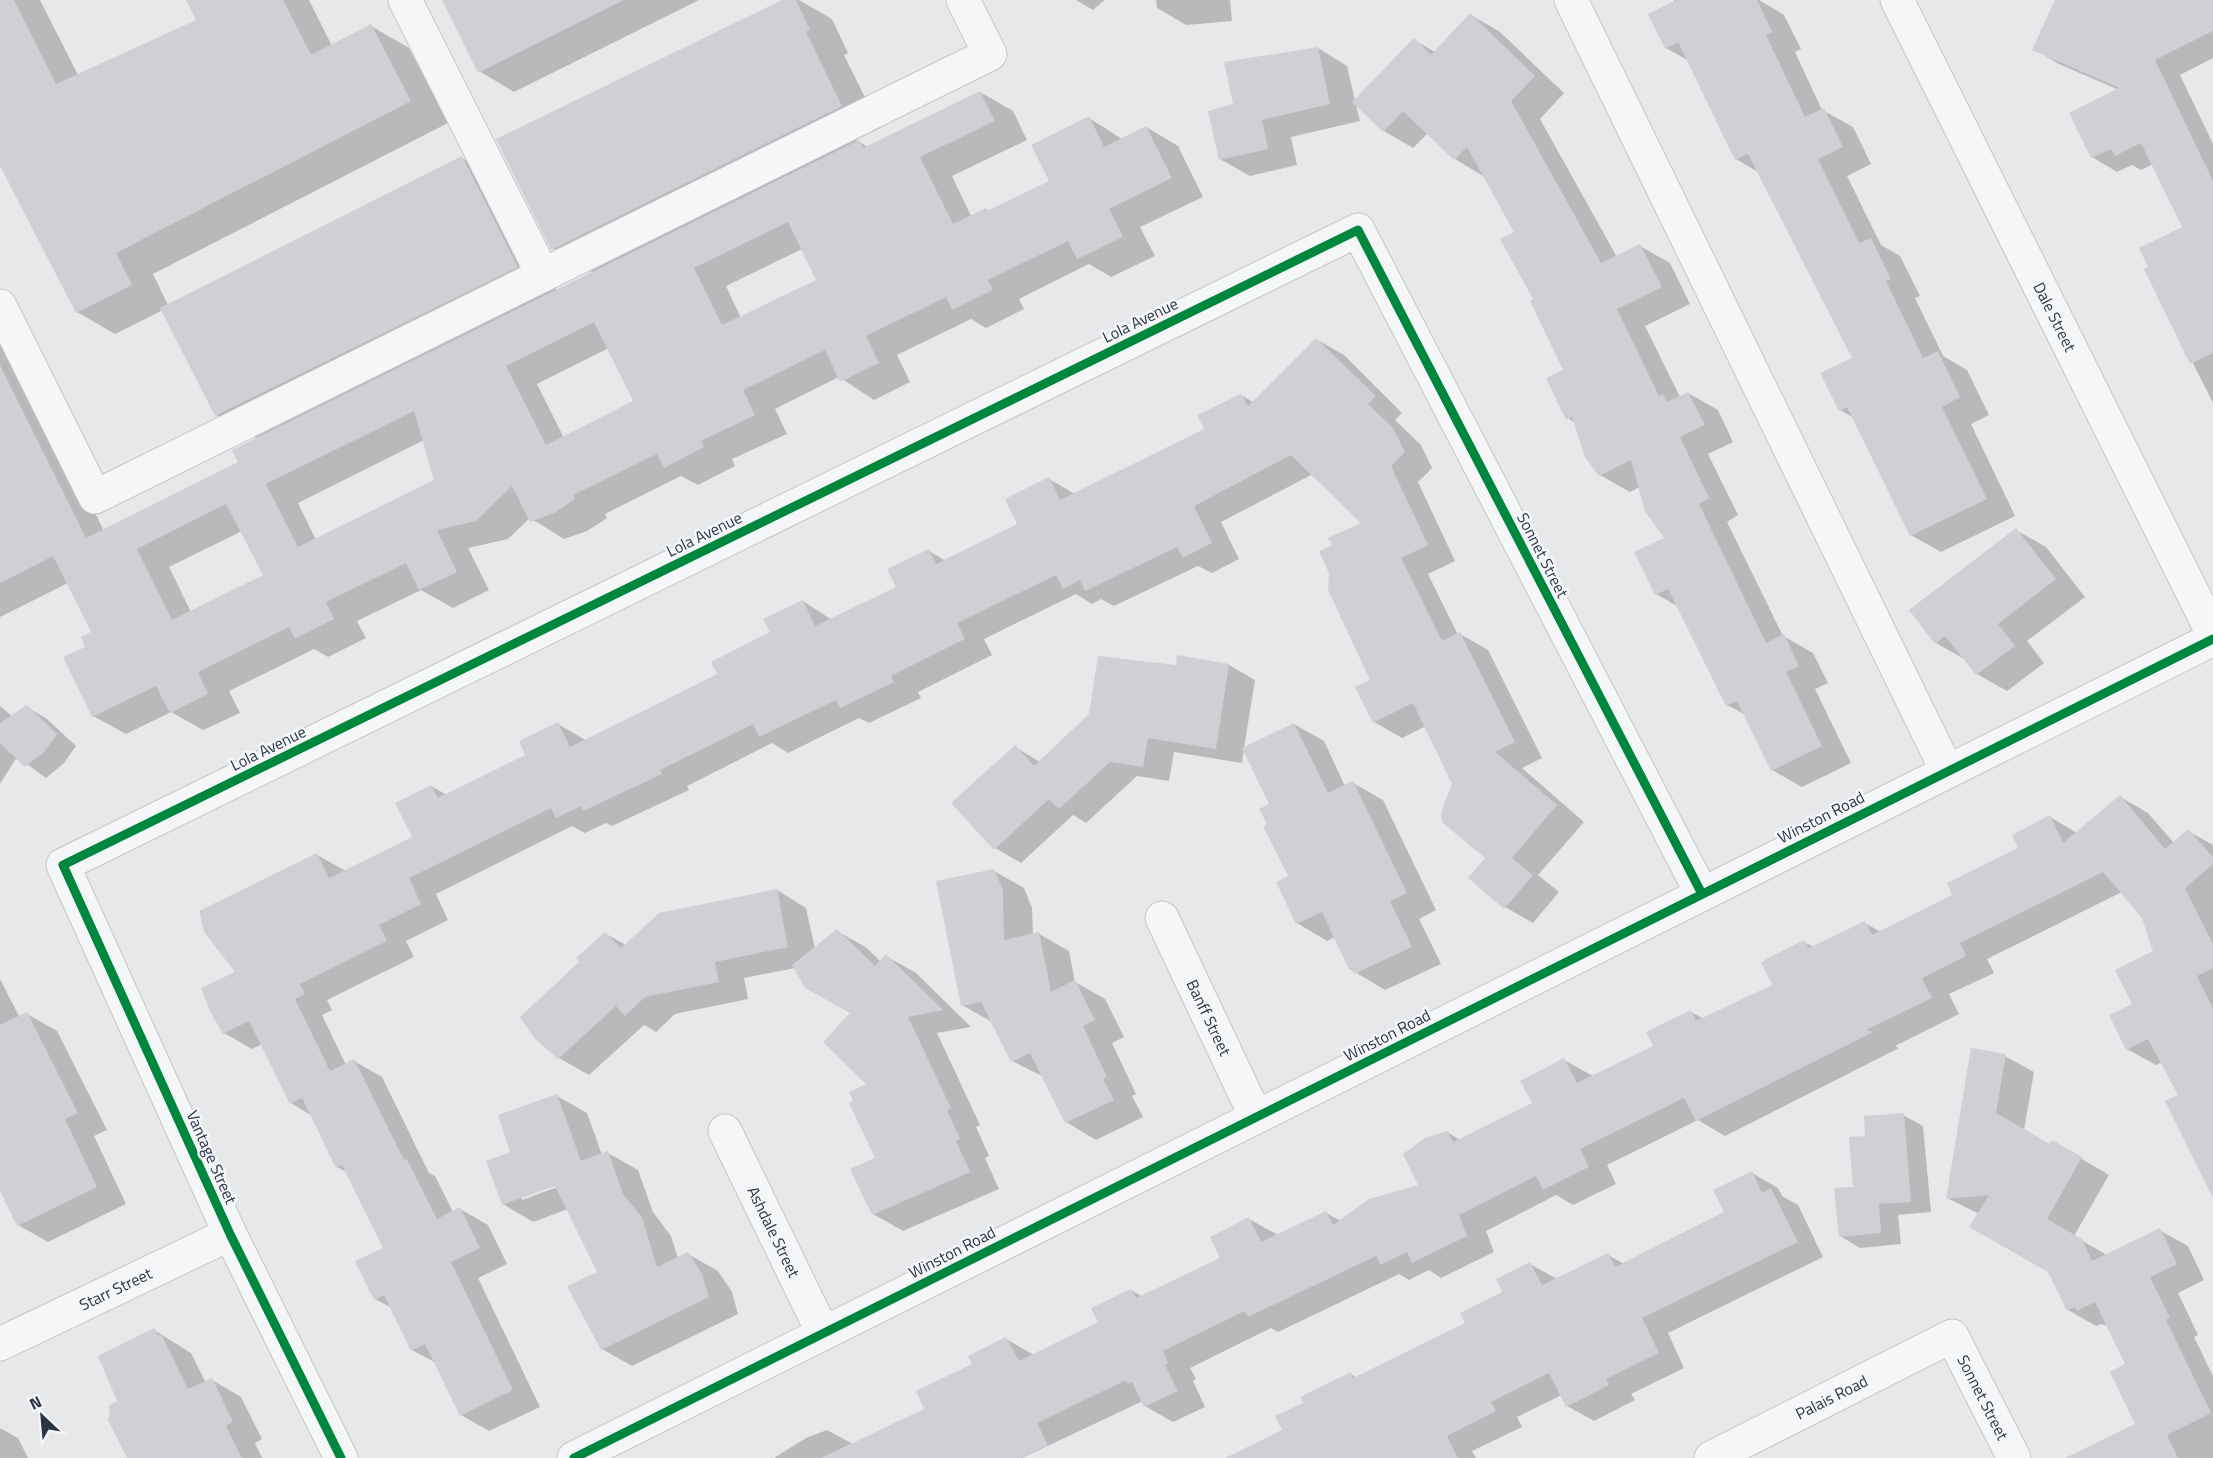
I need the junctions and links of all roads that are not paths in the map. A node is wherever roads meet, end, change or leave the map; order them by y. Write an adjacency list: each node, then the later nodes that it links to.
1 (405, 0): 6 (street)
2 (963, 0): 6 (street)
3 (1571, 0): 9 (street)
4 (1897, 0): 8 (street, Dale Street)
5 (1358, 230): 10 (street, Lola Avenue); 11 (street, Sonnet Street)
6 (543, 275): 7 (street)
7 (0, 306)
8 (2213, 636): 9 (street, Winston Road)
9 (1947, 771): 11 (street, Winston Road)
10 (63, 865): 15 (street, Vantage Street)
11 (1702, 894): 13 (street, Winston Road)
12 (1162, 918): 13 (street, Banff Street)
13 (1256, 1117): 16 (street, Winston Road)
14 (725, 1131): 16 (street, Ashdale Street)
15 (230, 1234): 18 (street, Starr Street); 19 (street, Vantage Street)
16 (824, 1333): 20 (street, Winston Road)
17 (1952, 1336): 21 (street, Palais Road); 22 (street, Sonnet Street)
18 (0, 1344)
19 (341, 1458)
20 (574, 1458)
21 (1711, 1458)
22 (2014, 1458)

